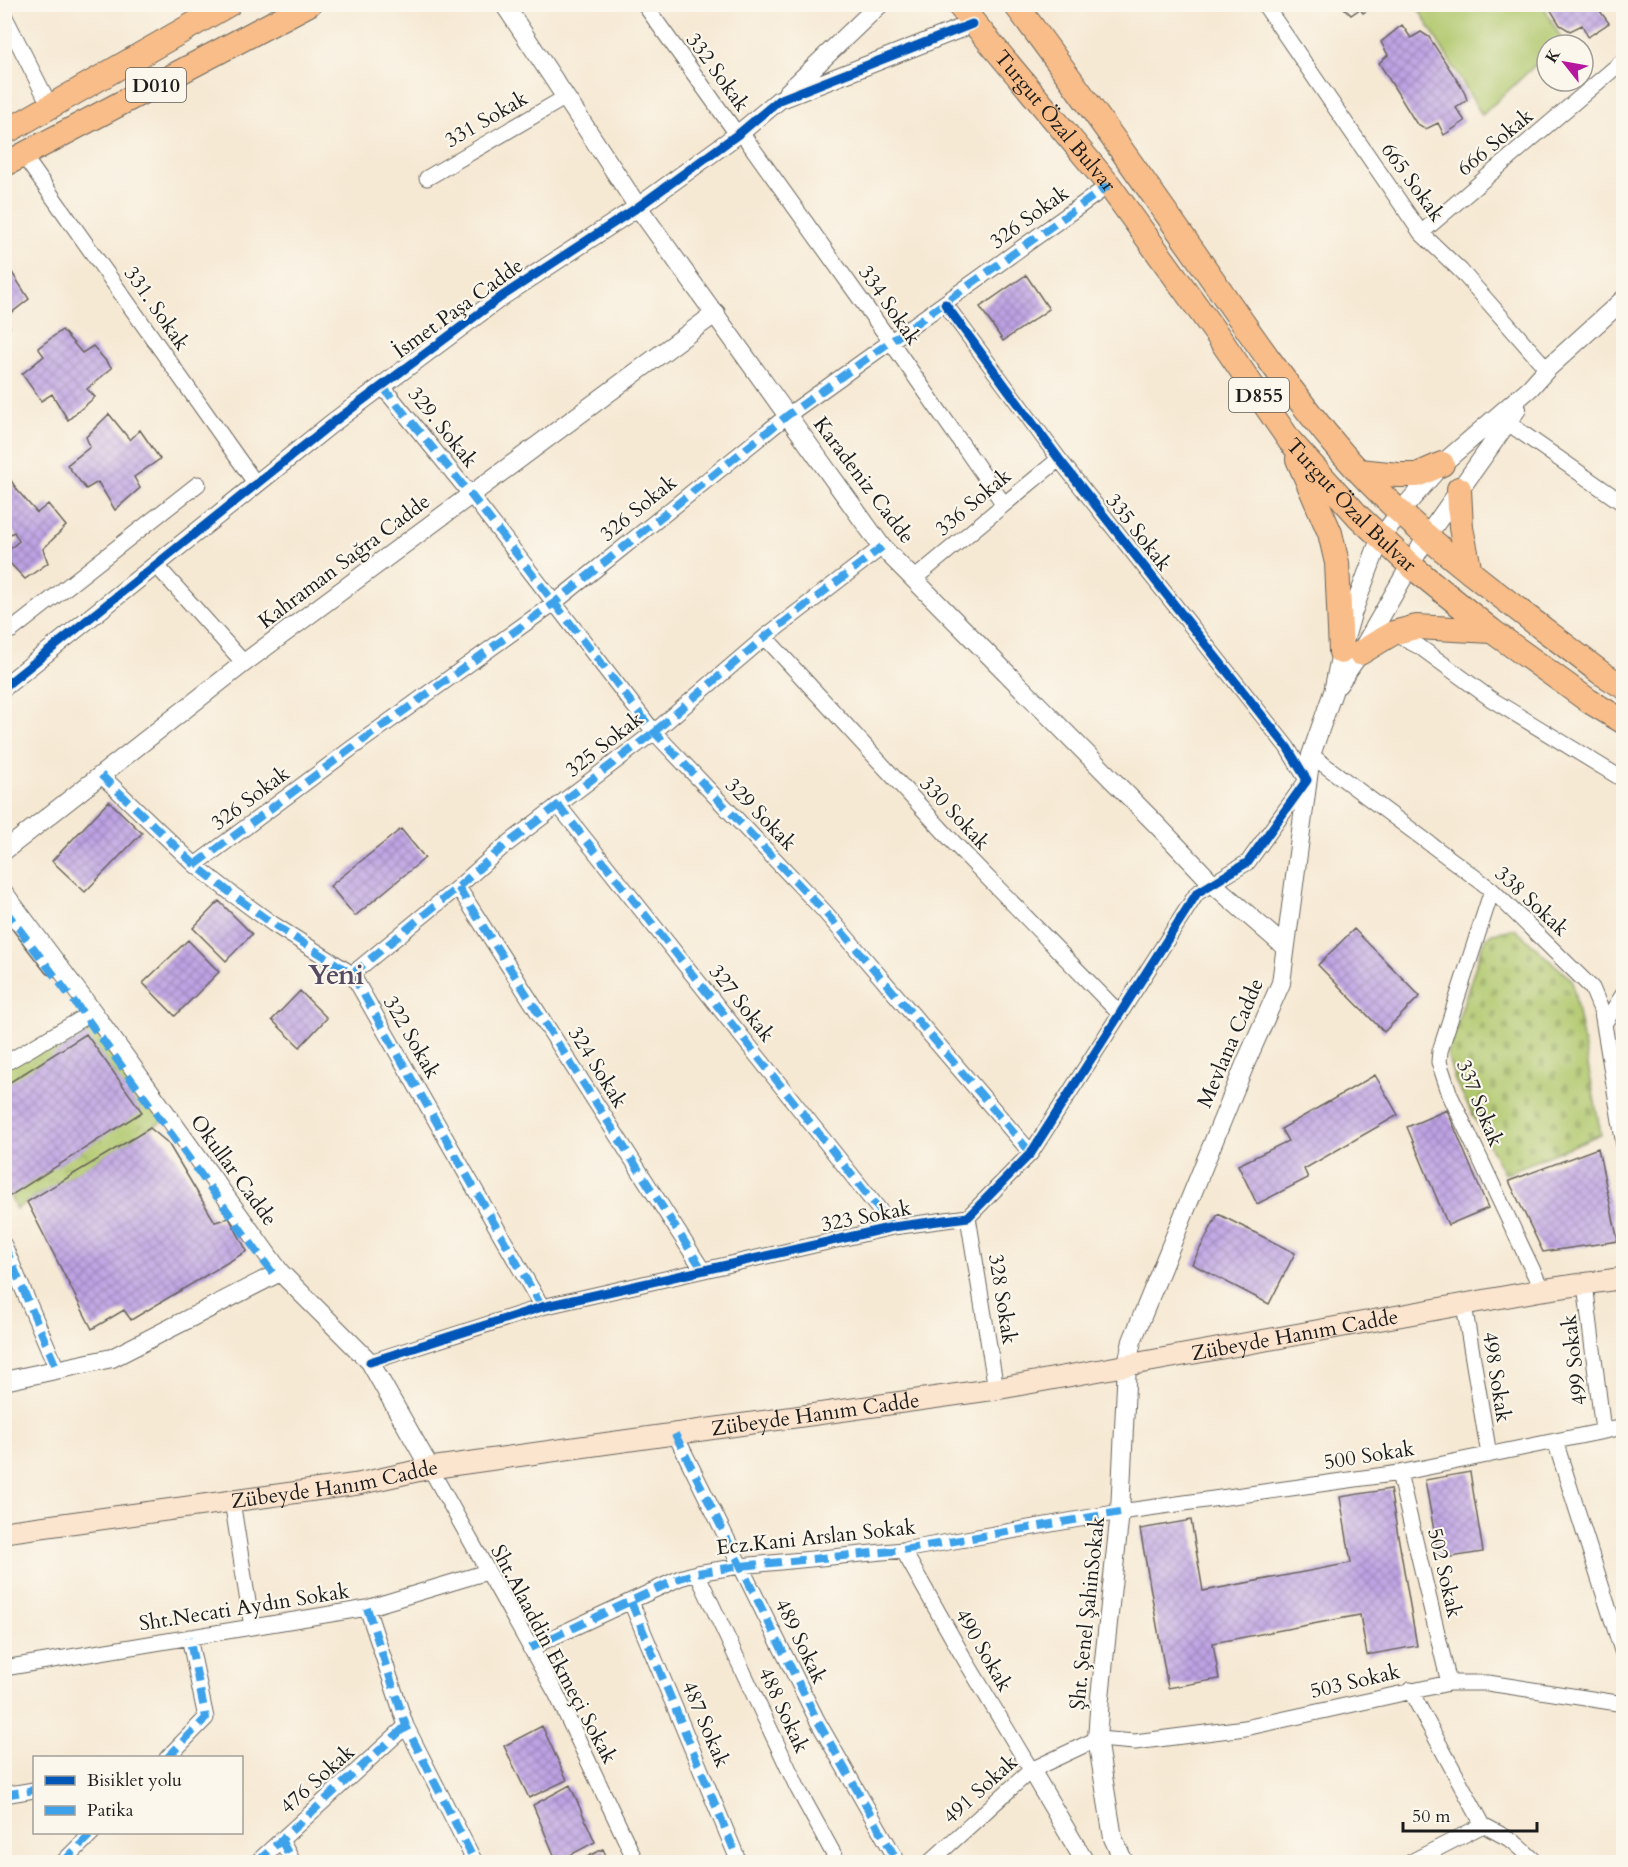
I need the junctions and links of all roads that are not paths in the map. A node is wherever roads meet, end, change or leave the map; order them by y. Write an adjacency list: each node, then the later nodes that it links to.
1 (229, 4): 14 (highway, D010)
2 (309, 4): 17 (highway, D010)
3 (504, 4): 12 (street, Karadeniz Cadde)
4 (644, 4): 16 (street, 332 Sokak)
5 (880, 4): 13 (street, İsmet Paşa Cadde)
6 (958, 4): 10 (highway, Turgut Özal Bulvar / D855)
7 (1264, 4): 21 (street, 665 Sokak)
8 (1022, 8): 34 (highway, Turgut Özal Bulvar / D855)
9 (4, 15): 14 (street)
10 (972, 24): 13 (street, İsmet Paşa Cadde); 19 (highway, Turgut Özal Bulvar / D855)
11 (1623, 60): 21 (street, 666 Sokak)
12 (566, 97): 18 (street, 331 Sokak); 20 (street, Karadeniz Cadde)
13 (779, 100): 16 (street, İsmet Paşa Cadde)
14 (51, 108): 15 (highway, D010)
15 (4, 133)
16 (739, 133): 20 (street, İsmet Paşa Cadde); 25 (street, 334 Sokak)
17 (14, 160): 36 (street, 331. Sokak)
18 (427, 178)
19 (1109, 185): 23 (street, 326 Sokak); 31 (highway, Turgut Özal Bulvar / D855)
20 (639, 207): 24 (street, Karadeniz Cadde); 27 (street, İsmet Paşa Cadde)
21 (1421, 233): 26 (street, 665 Sokak)
22 (1623, 299): 26 (street)
23 (945, 304): 25 (street, 326 Sokak); 32 (street, 335 Sokak)
24 (716, 313): 29 (street, Karadeniz Cadde); 38 (street, Kahraman Sağra Cadde)
25 (891, 342): 29 (street, 326 Sokak); 39 (street, 334 Sokak)
26 (1547, 369): 28 (street)
27 (382, 386): 36 (street, İsmet Paşa Cadde); 38 (street, 329. Sokak)
28 (1530, 388): 30 (street, Mevlana Cadde); 33 (street, Mevlana Cadde)
29 (788, 415): 44 (street, Karadeniz Cadde); 49 (street, 326 Sokak)
30 (1508, 423): 37 (street, Mevlana Cadde); 40 (street)
31 (1290, 441): 43 (highway, Turgut Özal Bulvar / D855); 54 (highway)
32 (1059, 459): 39 (street, 336 Sokak); 62 (street, 335 Sokak)
33 (1442, 464): 34 (highway); 41 (street, Mevlana Cadde)
34 (1360, 471): 41 (highway, Turgut Özal Bulvar / D855)
35 (198, 484): 50 (street)
36 (256, 484): 45 (street, İsmet Paşa Cadde)
37 (1460, 489): 42 (street, Mevlana Cadde); 47 (highway)
38 (471, 495): 49 (street, 329 Sokak); 55 (street, Kahraman Sağra Cadde)
39 (1003, 503): 48 (street, 336 Sokak)
40 (1623, 504)
41 (1400, 512): 42 (highway, Turgut Özal Bulvar / D855); 43 (street, Mevlana Cadde)
42 (1427, 536): 46 (street, Mevlana Cadde); 47 (highway, Turgut Özal Bulvar / D855)
43 (1380, 539): 46 (highway, Turgut Özal Bulvar / D855); 54 (street, Mevlana Cadde)
44 (882, 548): 48 (street, Karadeniz Cadde); 53 (street, 325 Sokak)
45 (156, 565): 55 (street); 56 (street, İsmet Paşa Cadde)
46 (1410, 565): 51 (highway, Turgut Özal Bulvar / D855); 54 (street, Mevlana Cadde)
47 (1470, 572): 57 (highway, Turgut Özal Bulvar / D855)
48 (914, 579): 67 (street, Karadeniz Cadde)
49 (554, 603): 59 (street, 329 Sokak); 66 (street, 326 Sokak)
50 (4, 627)
51 (1492, 631): 52 (highway); 58 (highway, Turgut Özal Bulvar / D855)
52 (1393, 633): 54 (highway); 63 (street)
53 (765, 637): 59 (street, 325 Sokak); 75 (street, 330 Sokak)
54 (1351, 653): 60 (street, Mevlana Cadde)
55 (244, 663): 61 (street, Kahraman Sağra Cadde)
56 (4, 687)
57 (1623, 687)
58 (1623, 722)
59 (654, 732): 64 (street, 325 Sokak); 80 (street, 329 Sokak)
60 (1311, 755): 62 (street, Mevlana Cadde); 69 (street, 338 Sokak)
61 (100, 775): 65 (street, Kahraman Sağra Cadde); 66 (street, 322 Sokak)
62 (1307, 780): 67 (street); 72 (street, Mevlana Cadde)
63 (1623, 780)
64 (558, 805): 68 (street, 325 Sokak); 82 (street, 327 Sokak)
65 (4, 851)
66 (195, 865): 73 (street, 322 Sokak)
67 (1213, 884): 72 (street, Karadeniz Cadde); 75 (street)
68 (458, 887): 73 (street, 325 Sokak); 84 (street, 324 Sokak)
69 (1492, 890): 77 (street, 338 Sokak); 88 (street, 337 Sokak)
70 (4, 893): 76 (street, Okullar Cadde)
71 (4, 909): 76 (street)
72 (1285, 947): 92 (street, Mevlana Cadde)
73 (352, 974): 90 (street, 322 Sokak)
74 (1623, 993): 77 (street)
75 (1119, 1013): 80 (street)
76 (89, 1014): 78 (street); 85 (street, Okullar Cadde)
77 (1604, 1024): 79 (street, 338 Sokak)
78 (4, 1064)
79 (1623, 1145)
80 (1031, 1153): 81 (street)
81 (968, 1217): 82 (street, 323 Sokak); 95 (street, 328 Sokak)
82 (893, 1227): 84 (street, 323 Sokak)
83 (4, 1245): 93 (street)
84 (702, 1269): 90 (street, 323 Sokak)
85 (277, 1274): 91 (street, Okullar Cadde); 93 (street)
86 (1623, 1278): 87 (main road, Zübeyde Hanım Cadde)
87 (1586, 1284): 88 (main road, Zübeyde Hanım Cadde); 97 (street, 499 Sokak)
88 (1542, 1290): 89 (main road, Zübeyde Hanım Cadde)
89 (1464, 1305): 92 (main road, Zübeyde Hanım Cadde); 100 (street, 498 Sokak)
90 (542, 1307): 91 (street, 323 Sokak)
91 (370, 1362): 101 (street, Okullar Cadde)
92 (1128, 1364): 95 (main road, Zübeyde Hanım Cadde); 104 (street, Şht. Şenel ŞahinSokak)
93 (57, 1369): 94 (street)
94 (4, 1381)
95 (996, 1389): 98 (main road, Zübeyde Hanım Cadde)
96 (1623, 1427): 97 (street, 500 Sokak)
97 (1603, 1431): 99 (street, 500 Sokak)
98 (675, 1434): 101 (main road, Zübeyde Hanım Cadde); 107 (street, 489 Sokak)
99 (1555, 1441): 100 (street, 500 Sokak); 115 (street)
100 (1489, 1455): 102 (street, 500 Sokak)
101 (430, 1468): 103 (main road, Zübeyde Hanım Cadde); 108 (street, Sht.Alaaddin Ekmeçi Sokak)
102 (1399, 1473): 104 (street, 500 Sokak); 117 (street, 502 Sokak)
103 (232, 1501): 105 (main road, Zübeyde Hanım Cadde); 112 (street)
104 (1120, 1512): 106 (street, Ecz.Kani Arslan Sokak); 121 (street, Şht. Şenel ŞahinSokak)
105 (4, 1532)
106 (903, 1550): 107 (street, Ecz.Kani Arslan Sokak); 123 (street, 490 Sokak)
107 (740, 1566): 109 (street, Ecz.Kani Arslan Sokak); 136 (street, 489 Sokak)
108 (487, 1572): 111 (street, Sht.Necati Aydın Sokak); 114 (street, Sht.Alaaddin Ekmeçi Sokak)
109 (697, 1573): 110 (street, Ecz.Kani Arslan Sokak); 135 (street, 488 Sokak)
110 (632, 1602): 114 (street, Ecz.Kani Arslan Sokak); 134 (street, 487 Sokak)
111 (367, 1608): 112 (street, Sht.Necati Aydın Sokak); 120 (street)
112 (252, 1627): 113 (street, Sht.Necati Aydın Sokak)
113 (189, 1637): 116 (street, Sht.Necati Aydın Sokak); 122 (street)
114 (530, 1648): 133 (street, Sht.Alaaddin Ekmeçi Sokak)
115 (1623, 1657)
116 (4, 1668)
117 (1449, 1683): 118 (street, 503 Sokak); 119 (street, 503 Sokak)
118 (1410, 1690): 121 (street, 503 Sokak); 126 (street)
119 (1623, 1704)
120 (406, 1726): 128 (street, 476 Sokak); 132 (street)
121 (1097, 1739): 123 (street, 491 Sokak); 139 (street, Şht. Şenel ŞahinSokak)
122 (169, 1756)
123 (1031, 1770): 137 (street, 491 Sokak); 138 (street)
124 (33, 1790): 125 (street)
125 (4, 1795)
126 (1483, 1824): 140 (street); 141 (street)
127 (92, 1834): 129 (street)
128 (281, 1840): 130 (street, 476 Sokak); 131 (street)
129 (63, 1863)
130 (257, 1863)
131 (293, 1863)
132 (475, 1863)
133 (636, 1863)
134 (739, 1863)
135 (838, 1863)
136 (898, 1863)
137 (930, 1863)
138 (1085, 1863)
139 (1124, 1863)
140 (1410, 1863)
141 (1536, 1863)

